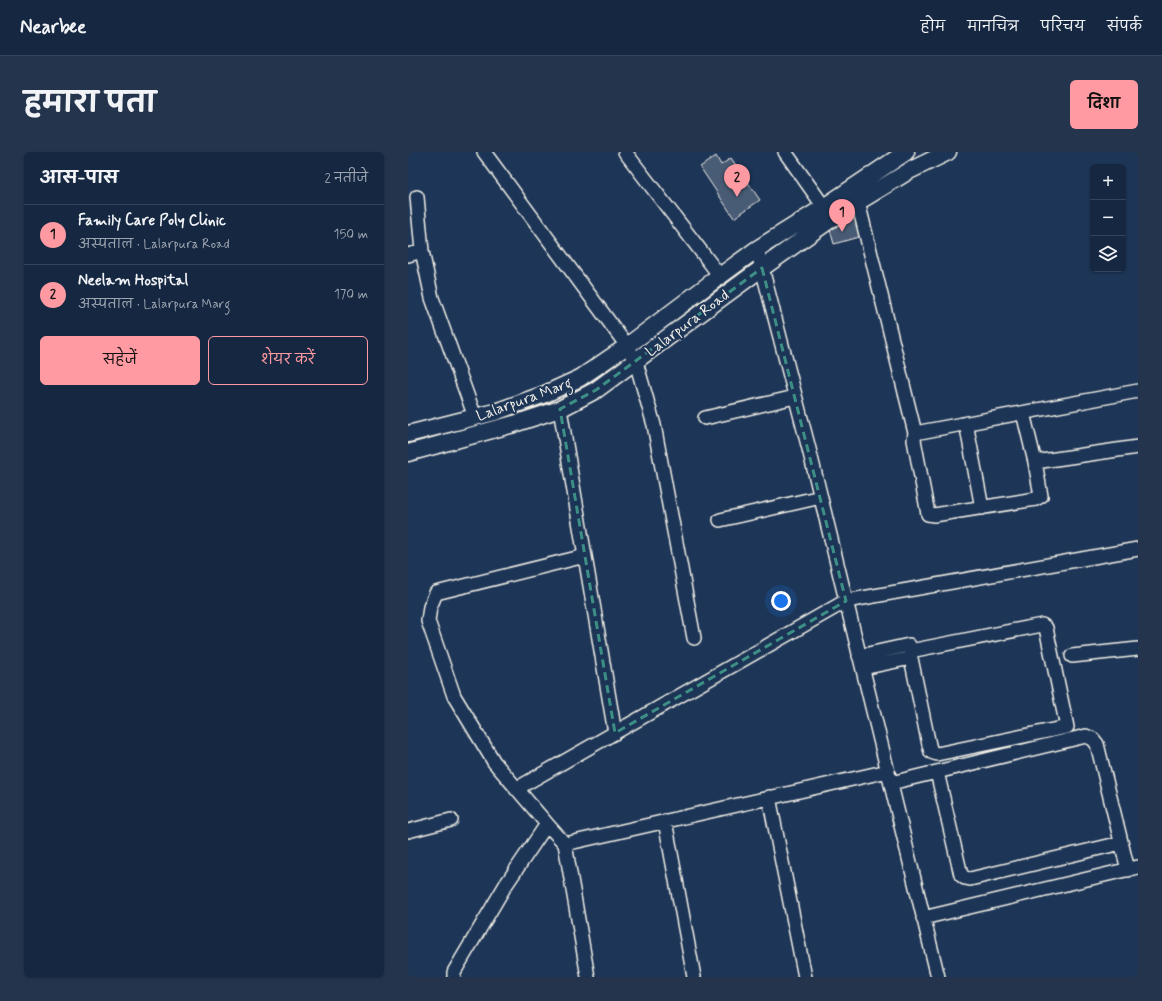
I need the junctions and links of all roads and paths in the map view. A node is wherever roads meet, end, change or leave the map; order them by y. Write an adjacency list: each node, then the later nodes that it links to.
1 (484, 152): 16 (street)
2 (625, 152): 15 (street)
3 (785, 152): 10 (street)
4 (906, 152): 10 (street, Lalarpura Marg)
5 (910, 152): 7 (street)
6 (948, 152): 7 (street, Lalarpura Road)
7 (917, 167): 9 (street, Lalarpura Road)
8 (417, 197): 12 (street)
9 (858, 202): 14 (street, Lalarpura Road); 25 (street)
10 (824, 207): 11 (street, Lalarpura Marg)
11 (757, 250): 14 (street); 15 (street, Lalarpura Marg)
12 (422, 251): 13 (street); 22 (street)
13 (408, 255)
14 (762, 268): 17 (street, Lalarpura Road); 19 (street)
15 (720, 276): 16 (street, Lalarpura Marg)
16 (627, 346): 17 (street); 22 (street, Lalarpura Marg)
17 (636, 362): 20 (street, Lalarpura Road); 36 (street)
18 (1138, 392): 21 (street)
19 (796, 397): 23 (street); 30 (street)
20 (560, 409): 28 (street, Lalarpura Road); 34 (street)
21 (1022, 413): 24 (street); 29 (street)
22 (475, 417): 26 (street, Lalarpura Marg)
23 (705, 418)
24 (966, 423): 25 (street); 31 (street)
25 (915, 433): 31 (street)
26 (408, 434)
27 (1138, 447): 29 (street)
28 (408, 453)
29 (1035, 462): 31 (street)
30 (821, 497): 32 (street); 35 (street)
31 (982, 508)
32 (720, 520)
33 (1138, 549): 35 (street)
34 (585, 556): 41 (street); 44 (street)
35 (846, 601): 40 (street); 41 (street)
36 (694, 638)
37 (1138, 649): 39 (street)
38 (910, 651): 38 (street); 40 (street)
39 (1072, 656)
40 (861, 662): 43 (street)
41 (615, 733): 44 (street)
42 (937, 772): 43 (street); 50 (street); 50 (street)
43 (889, 777): 45 (street); 53 (street)
44 (516, 789): 48 (street)
45 (769, 797): 47 (street); 57 (street)
46 (450, 820): 49 (street)
47 (665, 821): 51 (street); 56 (street)
48 (547, 824): 51 (street); 54 (street)
49 (408, 831)
50 (1121, 843): 52 (street)
51 (565, 844): 55 (street)
52 (1133, 869): 53 (street)
53 (923, 918): 58 (street)
54 (454, 977)
55 (588, 977)
56 (694, 977)
57 (806, 977)
58 (938, 977)

